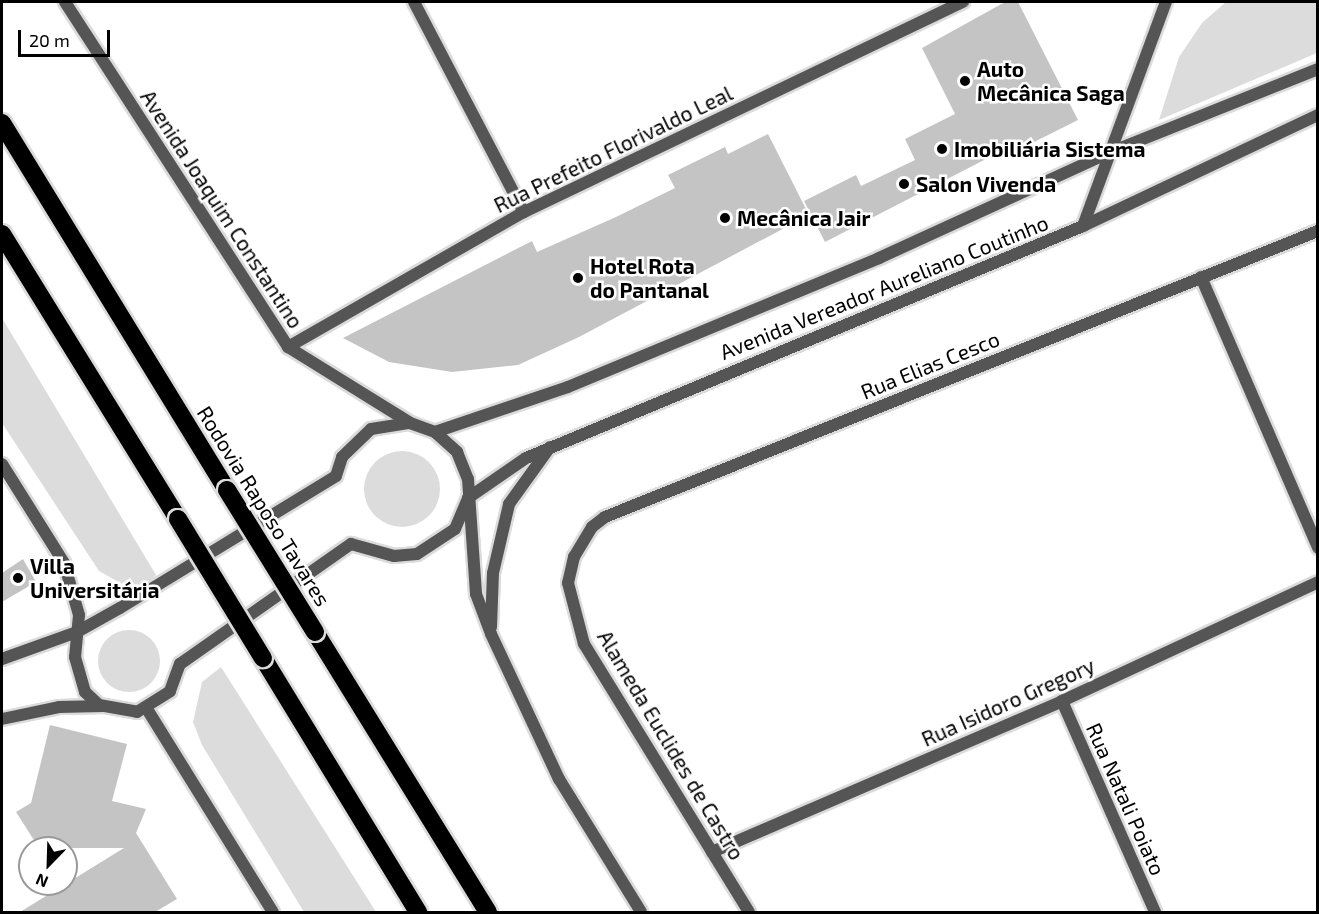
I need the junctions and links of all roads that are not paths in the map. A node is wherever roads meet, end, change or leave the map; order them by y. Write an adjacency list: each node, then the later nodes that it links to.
1 (65, 2): 14 (street, Avenida Joaquim Constantino)
2 (414, 2): 9 (street)
3 (963, 2): 9 (street, Rua Prefeito Florivaldo Leal)
4 (1166, 2): 8 (street)
5 (1317, 69): 8 (street, Avenida Vereador Aureliano Coutinho)
6 (1317, 115): 10 (street, Avenida Vereador Aureliano Coutinho)
7 (2, 123): 33 (highway, Rodovia Raposo Tavares, bridge)
8 (1108, 153): 10 (street); 16 (street, Avenida Vereador Aureliano Coutinho)
9 (524, 212): 14 (street, Rua Prefeito Florivaldo Leal)
10 (1083, 226): 17 (street, Avenida Vereador Aureliano Coutinho)
11 (1317, 231): 13 (street, Rua Elias Cesco)
12 (2, 234): 32 (highway, bridge)
13 (1201, 278): 20 (street); 21 (street, Rua Elias Cesco)
14 (288, 347): 15 (street, Avenida Joaquim Constantino)
15 (410, 423): 16 (street, Avenida Joaquim Constantino); 23 (street)
16 (435, 432): 19 (street)
17 (551, 446): 19 (street, Avenida Vereador Aureliano Coutinho); 24 (street)
18 (2, 464): 23 (street)
19 (468, 498): 24 (street); 28 (street)
20 (1317, 548)
21 (574, 557): 30 (street, Alameda Euclides de Castro)
22 (1317, 582): 26 (street, Rua Isidoro Gregory)
23 (77, 632): 25 (street); 27 (street)
24 (491, 634): 34 (street)
25 (2, 658)
26 (1062, 701): 30 (street, Rua Isidoro Gregory); 36 (street, Rua Natali Poiato)
27 (103, 706): 28 (street); 29 (street)
28 (147, 709): 31 (street)
29 (2, 719)
30 (712, 852): 35 (street, Alameda Euclides de Castro)
31 (273, 912)
32 (418, 912)
33 (488, 912)
34 (641, 912)
35 (750, 912)
36 (1155, 912)

